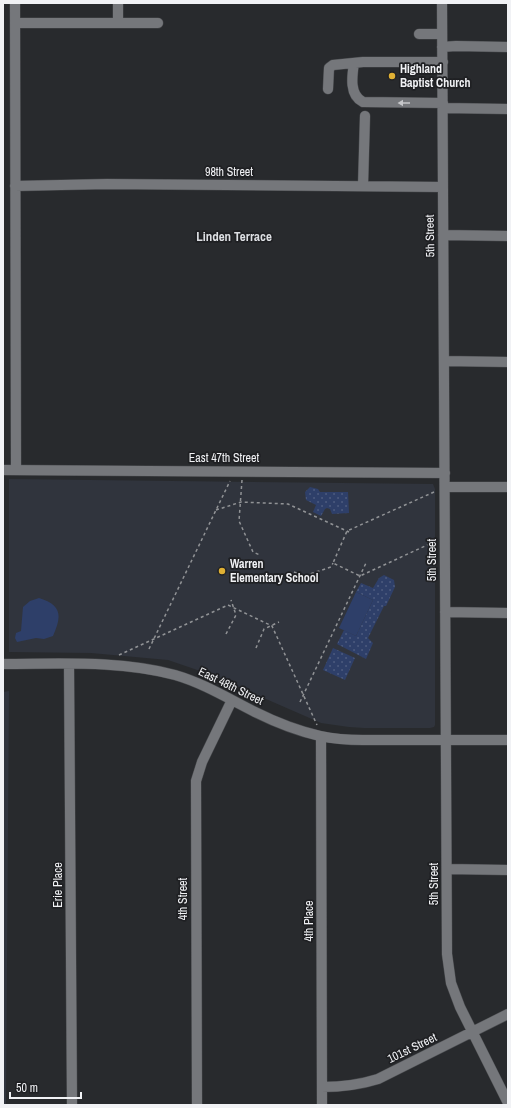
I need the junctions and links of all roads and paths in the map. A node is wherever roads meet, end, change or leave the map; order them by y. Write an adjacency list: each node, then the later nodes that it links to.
1 (15, 3): 4 (street)
2 (118, 3): 5 (street)
3 (442, 3): 8 (street, 5th Street)
4 (15, 23): 5 (street); 17 (street)
5 (118, 23): 6 (street)
6 (158, 24)
7 (419, 34): 8 (street)
8 (442, 34): 10 (street, 5th Street)
9 (508, 47): 10 (street)
10 (442, 48): 11 (street, 5th Street)
11 (442, 62): 12 (street); 14 (street, 5th Street)
12 (354, 63): 13 (street); 14 (street, one-way to 12)
13 (328, 89)
14 (443, 106): 15 (street); 19 (street, 5th Street)
15 (508, 109)
16 (365, 116): 18 (street)
17 (15, 186): 18 (street, 98th Street); 25 (street)
18 (363, 186): 19 (street, 98th Street)
19 (443, 187): 20 (street, 5th Street)
20 (443, 235): 21 (street); 22 (street, 5th Street)
21 (508, 236)
22 (444, 361): 23 (street); 27 (street, 5th Street)
23 (508, 362)
24 (3, 470): 25 (street, East 47th Street)
25 (16, 470): 26 (street, East 47th Street)
26 (239, 471): 27 (street, East 47th Street); 30 (path); 31 (path)
27 (445, 473): 28 (street, 5th Street)
28 (445, 487): 29 (street); 32 (path); 33 (street, 5th Street)
29 (508, 487)
30 (241, 502): 31 (path); 32 (path); 34 (path)
31 (216, 510): 46 (path)
32 (348, 532): 35 (path)
33 (445, 537): 38 (path); 41 (street, 5th Street)
34 (260, 555)
35 (333, 563): 37 (path); 38 (path)
36 (366, 563): 38 (path)
37 (294, 572)
38 (360, 576): 52 (path)
39 (231, 600): 40 (path)
40 (234, 608): 44 (path); 45 (path); 46 (path)
41 (445, 612): 42 (street); 56 (street, 5th Street)
42 (508, 613)
43 (279, 622): 44 (path)
44 (272, 626): 47 (path); 52 (path)
45 (226, 634)
46 (154, 639): 48 (path); 49 (path)
47 (256, 648)
48 (149, 649)
49 (119, 655)
50 (3, 664): 51 (street, East 48th Street)
51 (69, 664): 53 (street, East 48th Street); 64 (street, Erie Place)
52 (304, 694): 54 (path); 55 (path)
53 (232, 700): 55 (street, East 48th Street); 65 (street, 4th Street)
54 (300, 702)
55 (321, 736): 56 (street, East 48th Street); 62 (street, 4th Place)
56 (446, 739): 57 (street, East 48th Street); 58 (street, 5th Street)
57 (508, 740)
58 (447, 869): 59 (street); 61 (street, 5th Street)
59 (508, 870)
60 (508, 1014): 61 (street, 101st Street)
61 (472, 1032): 62 (street, 101st Street); 63 (street, 5th Street)
62 (322, 1087): 66 (street, 4th Place)
63 (508, 1103)
64 (72, 1105)
65 (197, 1105)
66 (322, 1105)

